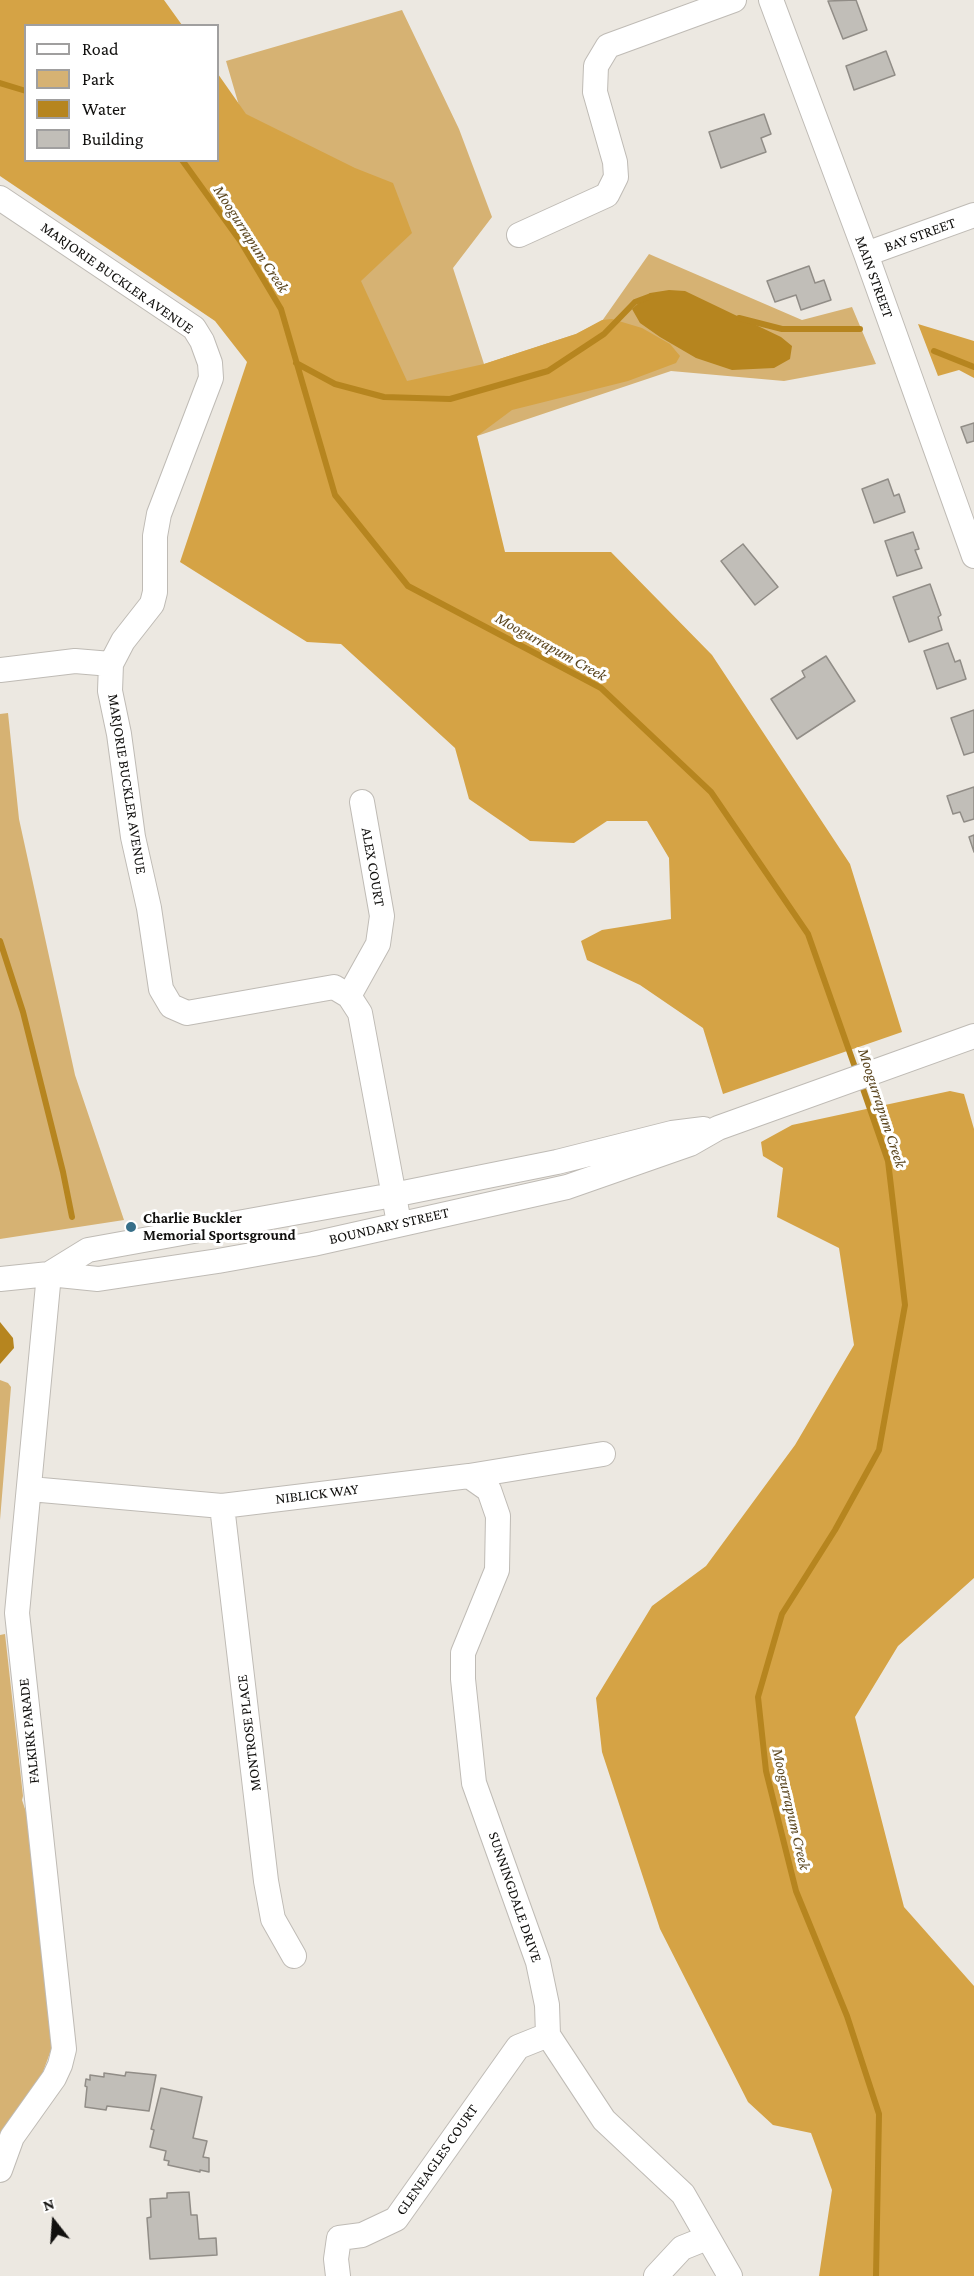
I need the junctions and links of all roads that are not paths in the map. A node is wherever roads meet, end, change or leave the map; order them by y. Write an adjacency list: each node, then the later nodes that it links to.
1 (734, 0): 5 (street)
2 (771, 0): 6 (street, MAIN STREET)
3 (0, 198): 8 (street, MARJORIE BUCKLER AVENUE)
4 (974, 215): 6 (street, BAY STREET)
5 (519, 235)
6 (866, 254): 7 (street, MAIN STREET)
7 (974, 556)
8 (111, 664): 9 (street); 11 (street, MARJORIE BUCKLER AVENUE)
9 (0, 670)
10 (362, 802): 11 (street, ALEX COURT)
11 (349, 996): 14 (street)
12 (974, 1036): 13 (street, BOUNDARY STREET)
13 (718, 1128): 14 (street, BOUNDARY STREET); 15 (street, BOUNDARY STREET)
14 (393, 1196): 15 (street); 16 (street, BOUNDARY STREET)
15 (399, 1223): 16 (street, BOUNDARY STREET)
16 (49, 1274): 17 (street, BOUNDARY STREET); 20 (street, FALKIRK PARADE)
17 (0, 1279)
18 (603, 1454): 19 (street, NIBLICK WAY)
19 (469, 1476): 21 (street, NIBLICK WAY); 23 (street, SUNNINGDALE DRIVE)
20 (30, 1489): 21 (street, NIBLICK WAY); 24 (street, FALKIRK PARADE)
21 (222, 1506): 22 (street, MONTROSE PLACE)
22 (294, 1956)
23 (548, 2035): 25 (street); 26 (street, GLENEAGLES COURT)
24 (0, 2170)
25 (707, 2238): 27 (street); 28 (street)
26 (338, 2276)
27 (656, 2276)
28 (730, 2276)

